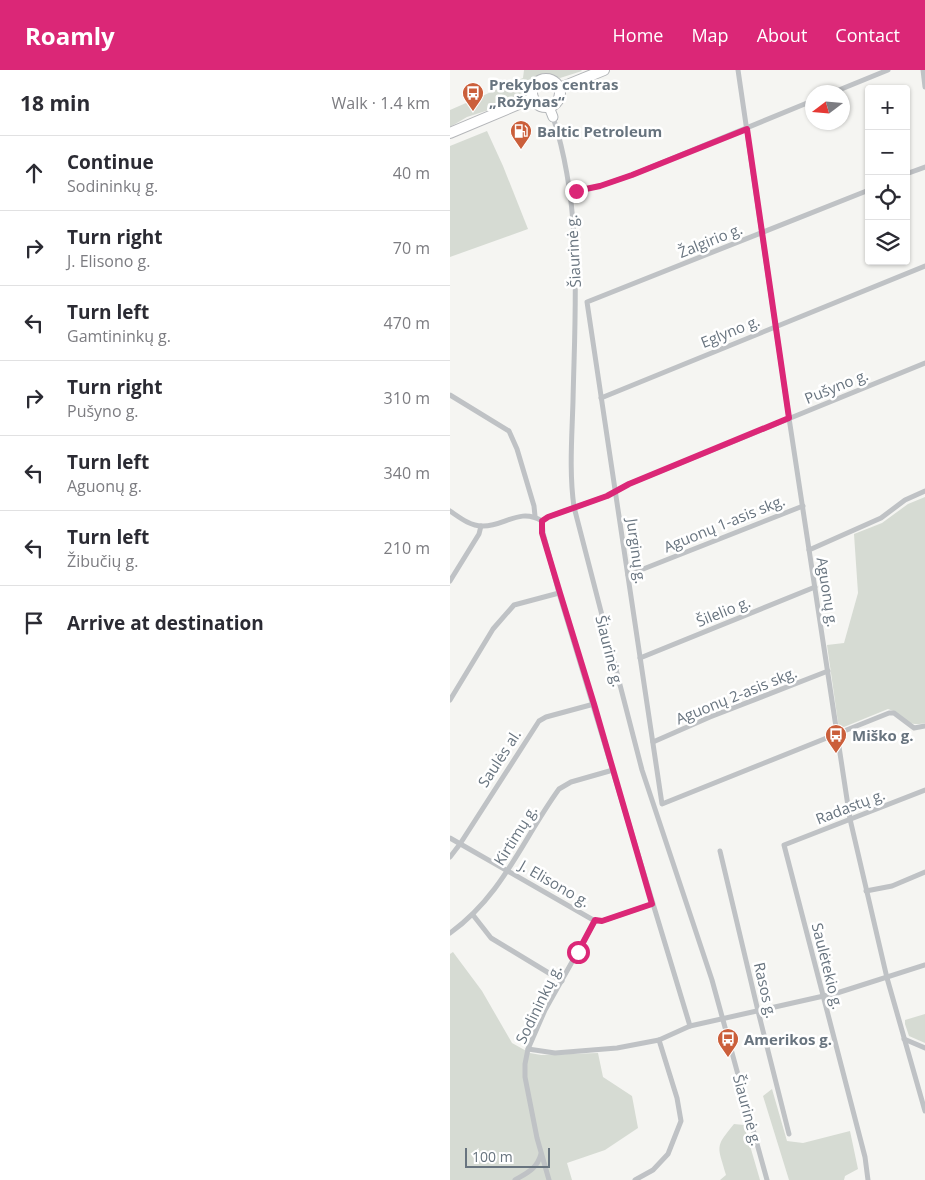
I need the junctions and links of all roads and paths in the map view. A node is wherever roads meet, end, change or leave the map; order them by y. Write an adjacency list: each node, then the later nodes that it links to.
1 (604, 70): 7 (highway)
2 (738, 70): 12 (street, Aguonų g.)
3 (888, 70): 5 (street)
4 (923, 70): 6 (street)
5 (850, 85)
6 (925, 87)
7 (560, 88): 8 (highway); 10 (highway)
8 (533, 98): 10 (highway); 13 (highway)
9 (805, 104): 12 (street)
10 (549, 107): 11 (main road, Šiaurinė g.)
11 (553, 117): 29 (street, Šiaurinė g.)
12 (747, 129): 16 (street); 18 (street, Aguonų g.)
13 (450, 133)
14 (925, 167): 15 (street)
15 (910, 173)
16 (576, 191)
17 (865, 192): 18 (street, Žalgirio g.)
18 (762, 232): 20 (street, Žalgirio g.); 21 (street, Aguonų g.)
19 (925, 266): 21 (street, Eglyno g.)
20 (588, 302): 24 (street, Jurginų g.)
21 (775, 326): 24 (street, Eglyno g.); 25 (street, Aguonų g.)
22 (925, 363): 25 (street, Pušyno g.)
23 (450, 395): 31 (street)
24 (601, 398): 26 (street, Jurginų g.)
25 (789, 418): 26 (street, Pušyno g.); 28 (street, Aguonų g.)
26 (616, 491): 29 (street, Pušyno g.); 35 (street, Jurginų g.)
27 (925, 491): 34 (street)
28 (803, 506): 34 (street, Aguonų g.); 35 (street, Aguonų 1-asis skg.)
29 (574, 507): 32 (street, Pušyno g.); 66 (street, Šiaurinė g.)
30 (450, 511): 33 (street)
31 (534, 516): 32 (street); 33 (street)
32 (542, 521): 38 (street)
33 (481, 526): 36 (street)
34 (809, 550): 37 (street, Aguonų g.)
35 (628, 575): 39 (street, Jurginų g.)
36 (450, 581)
37 (815, 587): 39 (street, Šilelio g.); 40 (street, Aguonų g.)
38 (560, 593): 41 (street); 42 (street)
39 (640, 658): 45 (street, Jurginų g.)
40 (828, 671): 44 (street, Aguonų g.); 45 (street, Aguonų 2-asis skg.)
41 (450, 700)
42 (594, 704): 46 (street); 50 (street, Saulės al.)
43 (925, 726): 44 (street)
44 (837, 734): 45 (street, Jurginų g.); 48 (street, Aguonų g.)
45 (653, 742)
46 (613, 770): 54 (street, Kirtimų g.); 57 (street)
47 (925, 790): 48 (street, Radastų g.)
48 (850, 819): 51 (street, Radastų g.); 56 (street, Aguonų g.)
49 (450, 840): 50 (street, J. Elisono g.)
50 (460, 844): 53 (street, Saulės al.); 54 (street, J. Elisono g.)
51 (784, 845): 64 (street, Saulėtekio g.)
52 (720, 851): 65 (street, Rasos g.)
53 (450, 857)
54 (508, 871): 58 (street, Kirtimų g.); 59 (street, J. Elisono g.)
55 (925, 872): 56 (street)
56 (866, 891): 62 (street, Aguonų g.)
57 (652, 904): 59 (street, J. Elisono g.); 67 (street)
58 (473, 915): 60 (street, Kirtimų g.); 63 (street)
59 (595, 920): 63 (street, Sodininkų g.)
60 (450, 933)
61 (925, 965): 62 (street)
62 (887, 978): 64 (street); 68 (street, Aguonų g.)
63 (562, 981): 71 (street, Sodininkų g.)
64 (822, 996): 65 (street); 79 (street, Saulėtekio g.)
65 (758, 1011): 66 (street); 73 (street, Rasos g.)
66 (724, 1018): 67 (street); 78 (street, Šiaurinė g.)
67 (690, 1026): 69 (street)
68 (904, 1039): 70 (street); 72 (street, Aguonų g.)
69 (659, 1040): 71 (street); 77 (street)
70 (925, 1048)
71 (528, 1049): 74 (street, Sodininkų g.)
72 (925, 1111)
73 (789, 1134)
74 (541, 1153): 75 (street); 76 (street)
75 (514, 1180)
76 (549, 1180)
77 (635, 1180)
78 (767, 1180)
79 (868, 1180)

